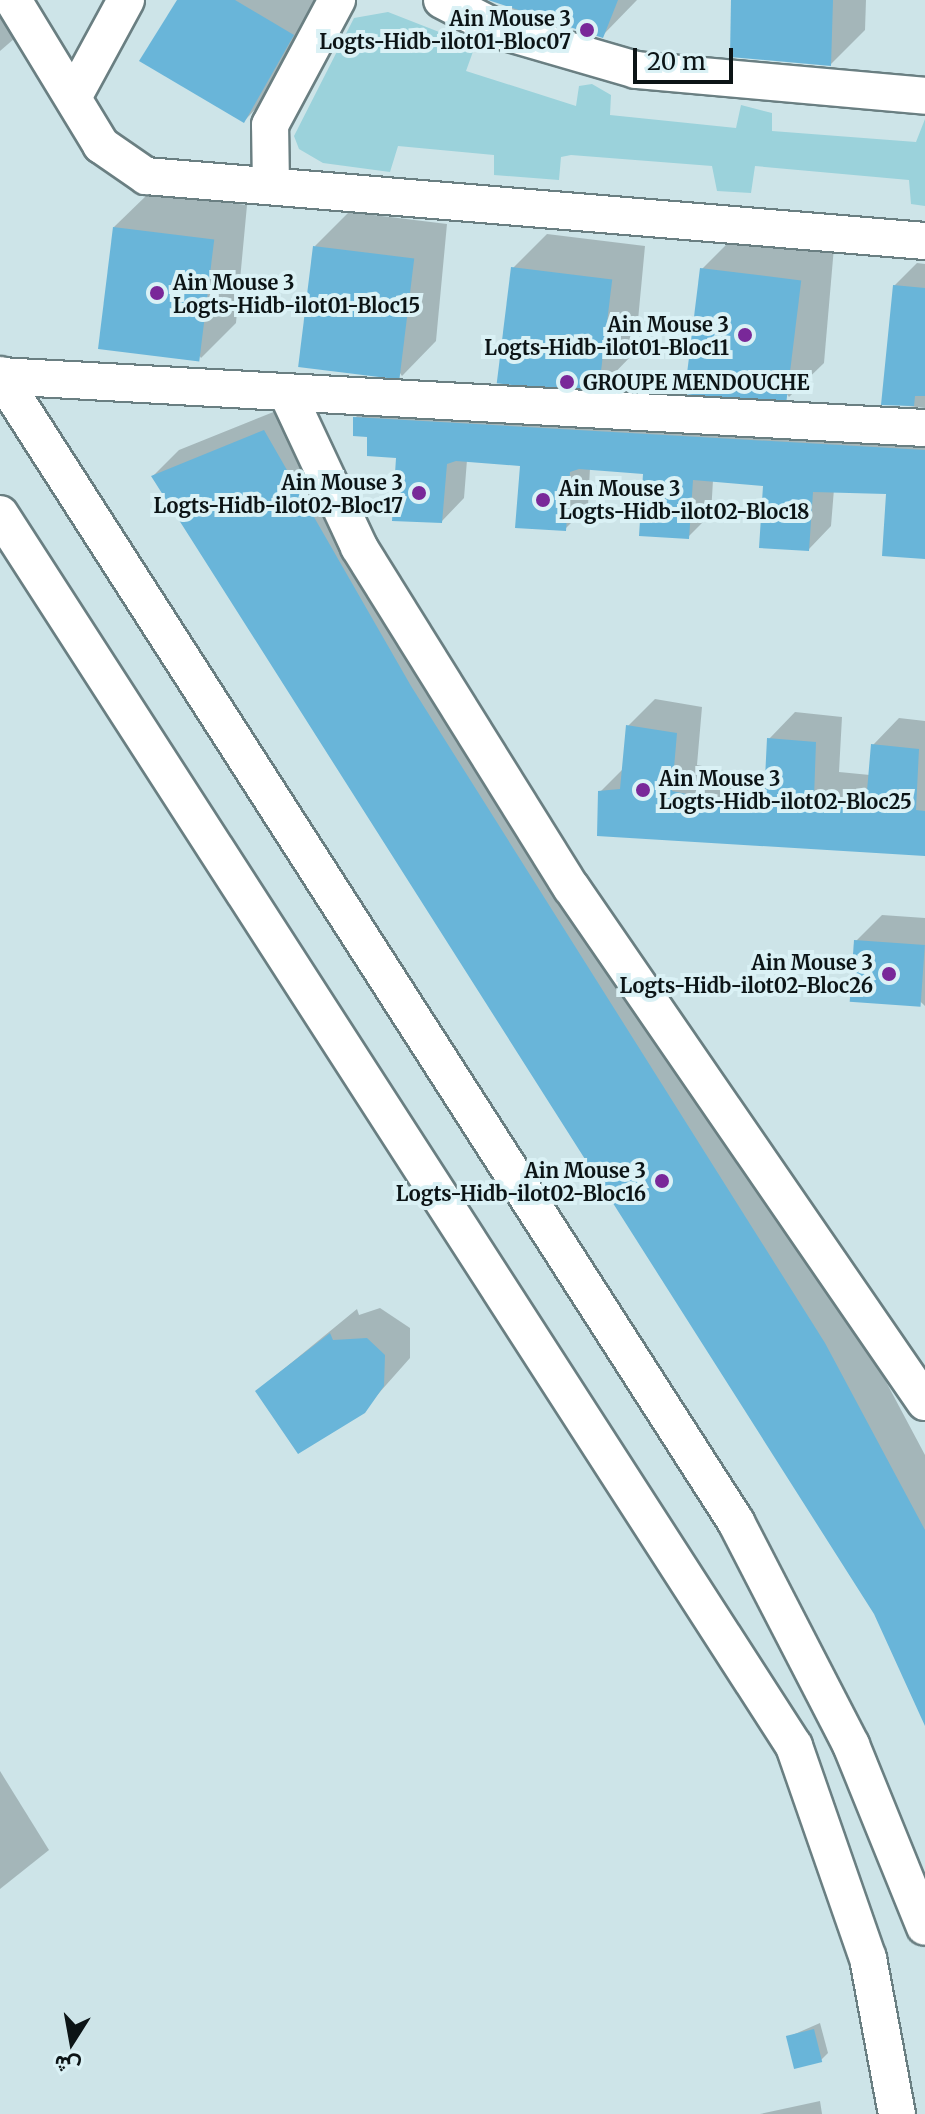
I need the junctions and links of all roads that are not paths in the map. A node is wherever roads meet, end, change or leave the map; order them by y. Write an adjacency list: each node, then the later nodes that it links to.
1 (13, 0): 5 (street)
2 (126, 0): 5 (street)
3 (337, 0): 7 (street)
4 (442, 0): 6 (street)
5 (75, 94): 7 (street)
6 (925, 96)
7 (271, 186): 8 (street)
8 (925, 241)
9 (0, 376): 10 (street); 14 (street)
10 (287, 393): 11 (street); 13 (street)
11 (925, 428)
12 (0, 514): 15 (street)
13 (925, 1402)
14 (925, 1927)
15 (897, 2114)

